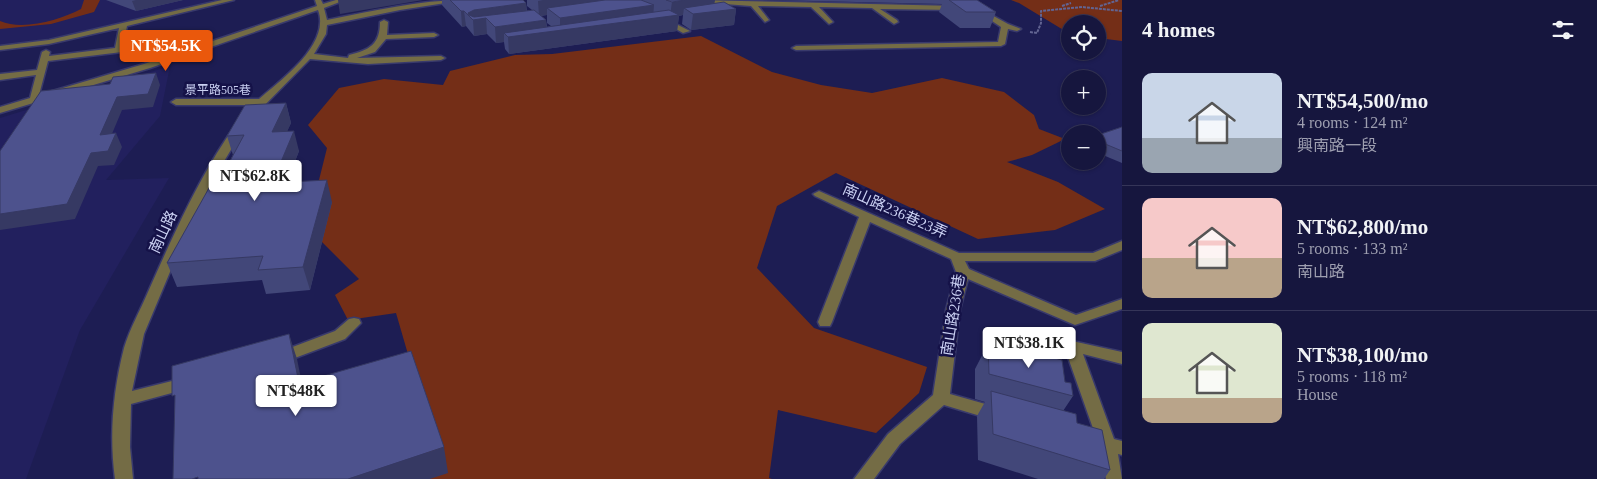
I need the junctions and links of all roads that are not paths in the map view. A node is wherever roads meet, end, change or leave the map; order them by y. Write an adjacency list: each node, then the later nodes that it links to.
1 (231, 0): 20 (street)
2 (342, 0): 6 (street)
3 (462, 0): 18 (street)
4 (698, 0): 7 (street)
5 (889, 0): 10 (street)
6 (321, 4): 18 (street); 36 (street)
7 (753, 4): 8 (street); 13 (street)
8 (814, 6): 9 (street); 16 (street)
9 (874, 7): 10 (street); 17 (street)
10 (893, 7): 21 (street)
11 (653, 16): 14 (street)
12 (686, 19): 14 (street)
13 (765, 20)
14 (668, 21): 19 (street); 23 (street)
15 (384, 22): 25 (street)
16 (829, 22)
17 (894, 22)
18 (325, 23): 29 (street, 南山路)
19 (658, 23)
20 (123, 26): 26 (street); 32 (street)
21 (1005, 26): 22 (street); 28 (street)
22 (1017, 29)
23 (686, 31)
24 (434, 35): 25 (street)
25 (384, 37): 30 (street)
26 (49, 42): 27 (street); 32 (street)
27 (0, 48)
28 (796, 48)
29 (308, 56): 30 (street); 33 (street, 南山路)
30 (348, 58): 31 (street); 33 (street)
31 (442, 58)
32 (44, 59): 34 (street)
33 (298, 70): 38 (street, 南山路)
34 (41, 72): 35 (street); 36 (street)
35 (0, 77)
36 (34, 99): 39 (street)
37 (176, 102): 38 (street, 景平路505巷)
38 (260, 102): 52 (street, 南山路)
39 (0, 110)
40 (819, 194): 41 (street, 南山路236巷23弄)
41 (866, 215): 43 (street, 南山路236巷23弄); 46 (street)
42 (1122, 245): 43 (street, 南山路236巷)
43 (957, 257): 44 (street, 南山路236巷)
44 (963, 272): 45 (street); 51 (street, 南山路236巷)
45 (1122, 304)
46 (825, 322)
47 (354, 323): 49 (street)
48 (1122, 358): 55 (street)
49 (268, 361)
50 (204, 379): 52 (street)
51 (941, 398): 53 (street); 57 (street)
52 (122, 400): 56 (street, 南山路)
53 (1015, 418)
54 (1070, 434): 55 (street)
55 (1114, 447): 58 (street)
56 (124, 479)
57 (863, 479)
58 (1115, 479)

